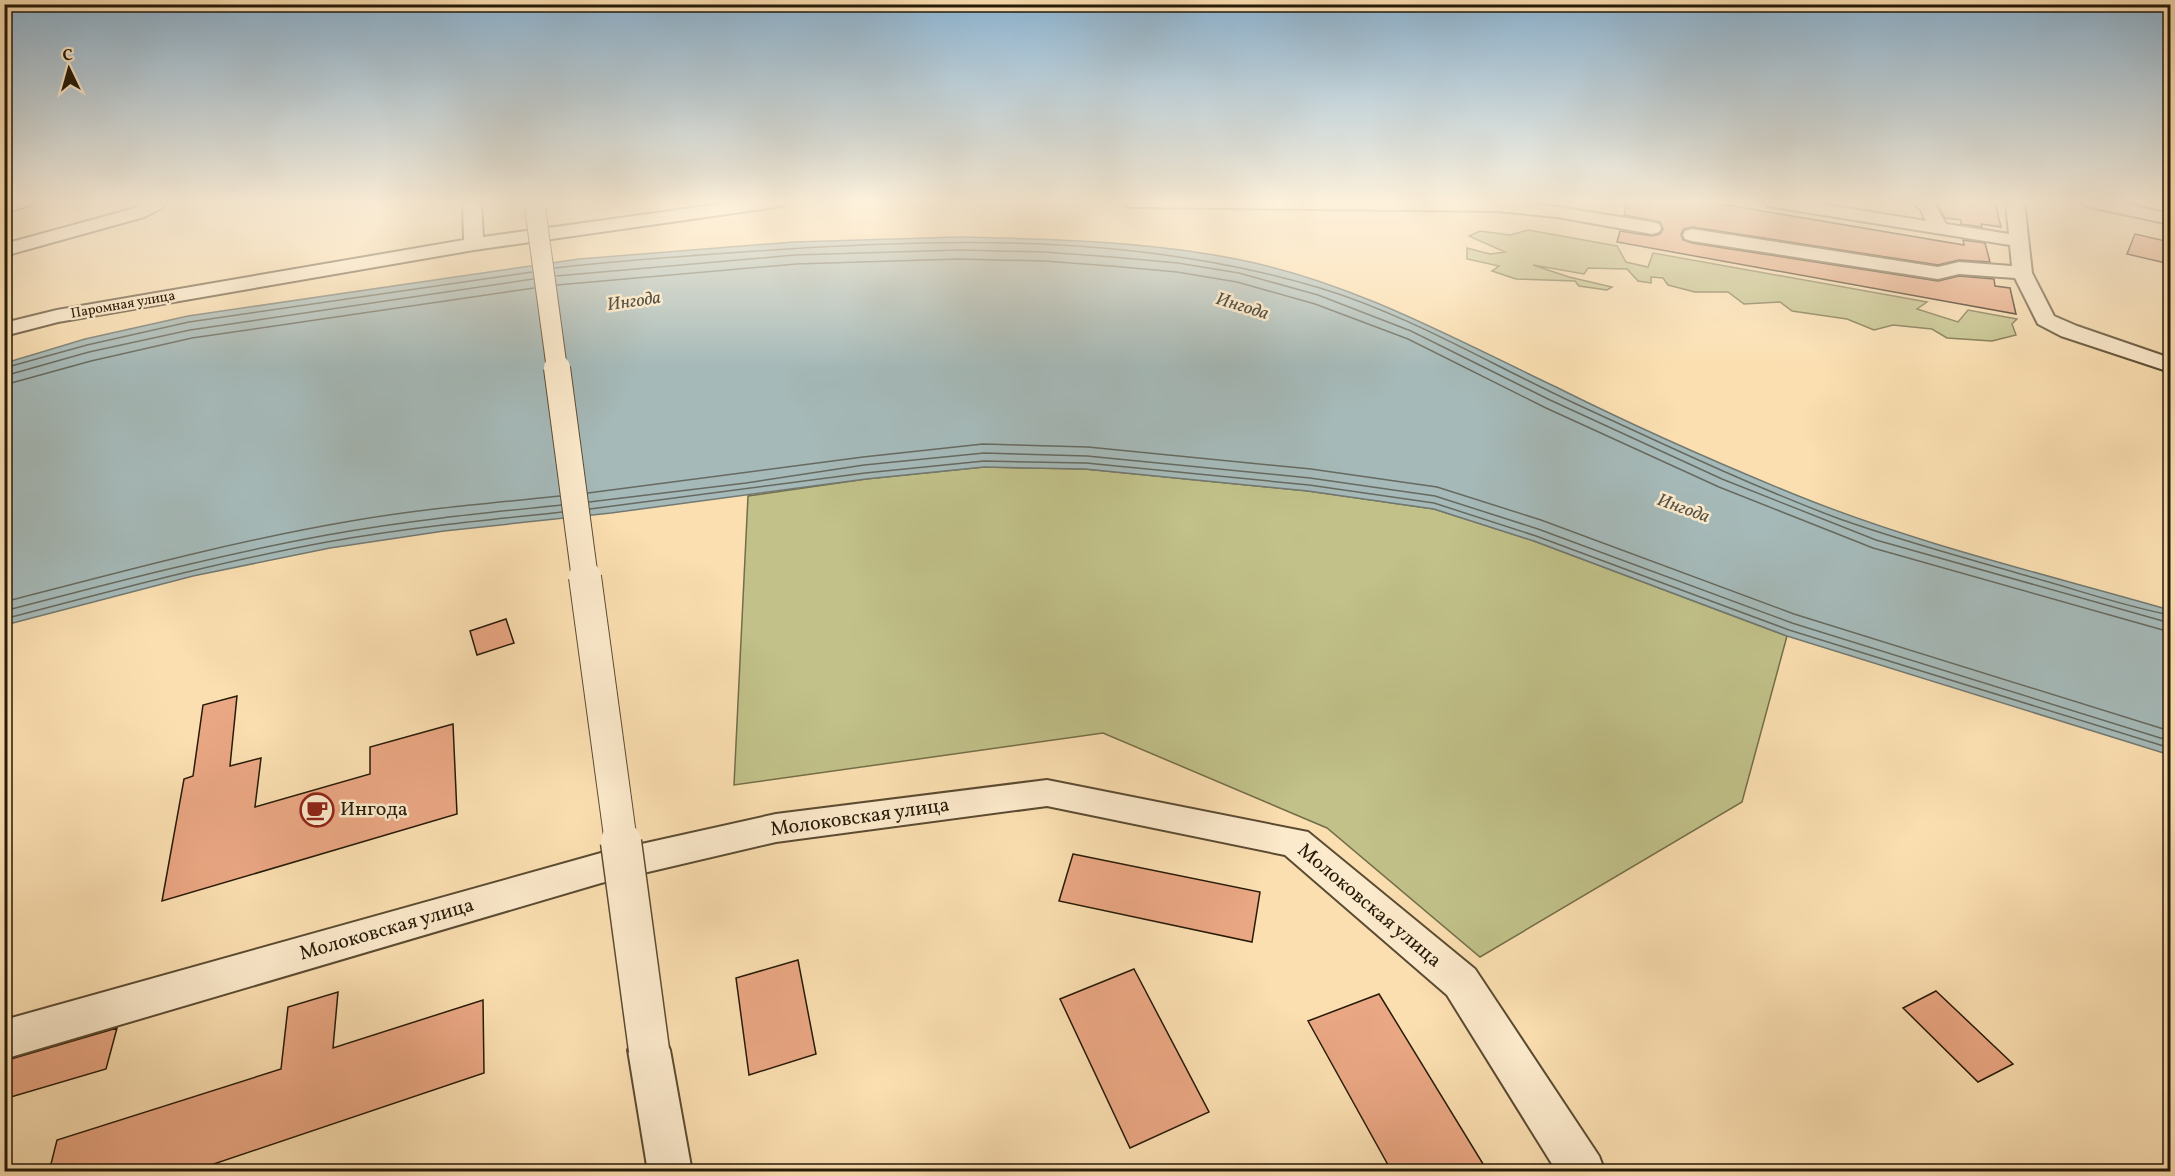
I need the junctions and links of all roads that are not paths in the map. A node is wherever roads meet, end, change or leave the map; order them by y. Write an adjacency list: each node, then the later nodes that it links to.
1 (399, 257): 6 (street, Паромная улица)
2 (542, 257): 9 (street, bridge)
3 (1834, 257): 5 (street)
4 (2019, 257): 5 (street)
5 (2022, 273): 7 (street)
6 (4, 330)
7 (2170, 365)
8 (4, 1040): 10 (street, Молоковская улица)
9 (670, 1172)
10 (1583, 1172)

